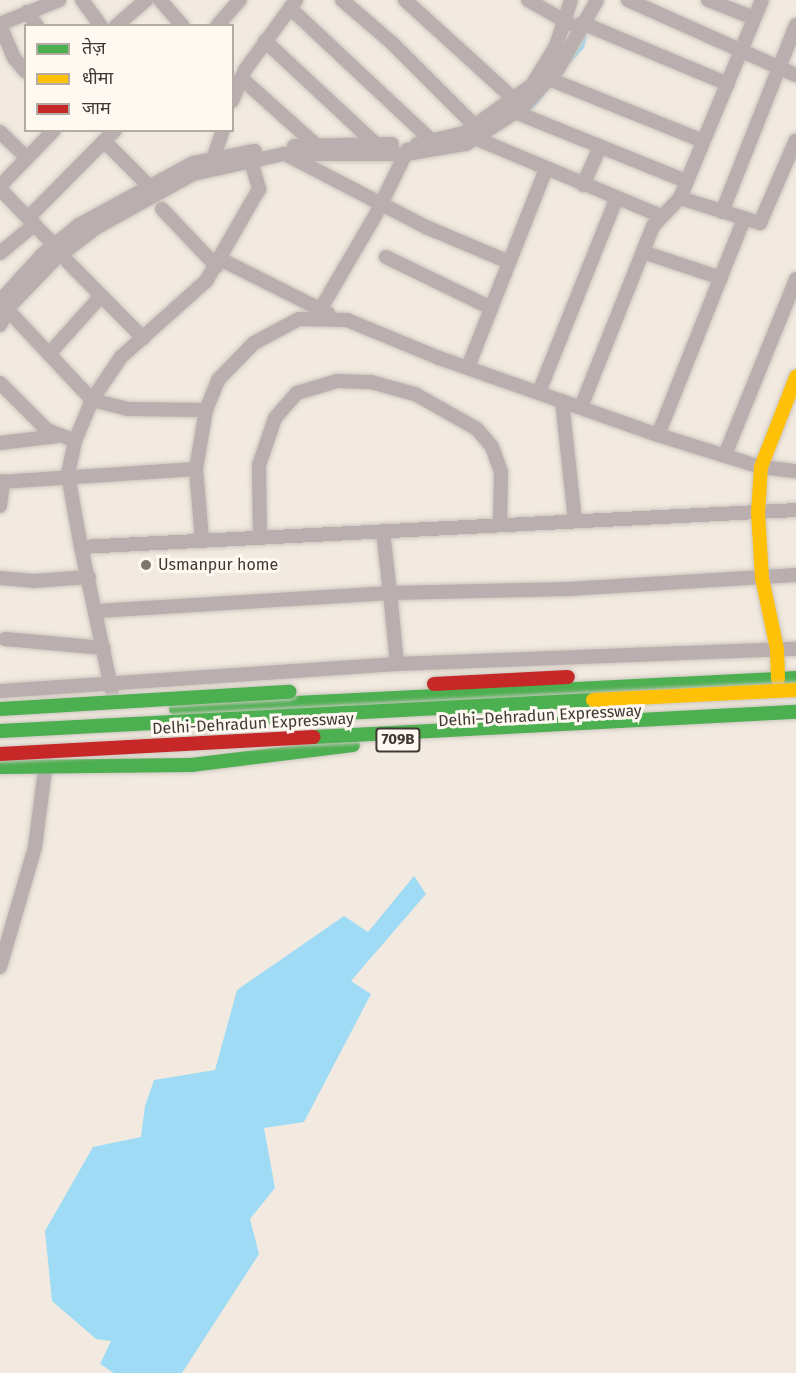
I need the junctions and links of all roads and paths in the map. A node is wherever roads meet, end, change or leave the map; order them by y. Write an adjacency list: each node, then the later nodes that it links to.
1 (59, 0): 15 (street)
2 (82, 0): 20 (street)
3 (146, 0): 21 (street)
4 (160, 0): 22 (street)
5 (240, 0): 23 (street)
6 (342, 0): 40 (street)
7 (405, 0): 35 (street)
8 (528, 0): 17 (street)
9 (571, 0): 17 (street)
10 (597, 0): 18 (street)
11 (628, 0): 27 (street)
12 (708, 0): 16 (street)
13 (762, 0): 16 (street)
14 (293, 4): 26 (street); 43 (street)
15 (27, 12): 19 (street); 24 (street)
16 (754, 18): 27 (street)
17 (564, 20): 18 (street); 35 (street)
18 (583, 22): 32 (street); 33 (street)
19 (36, 24)
20 (100, 24)
21 (118, 24)
22 (181, 24)
23 (219, 24)
24 (0, 25): 29 (street)
25 (796, 25): 28 (street)
26 (265, 41): 31 (street); 45 (street)
27 (741, 50): 28 (street); 33 (street)
28 (780, 67): 30 (street); 62 (street)
29 (24, 70)
30 (796, 75)
31 (241, 78): 34 (street); 46 (street)
32 (553, 81): 35 (street); 44 (street)
33 (728, 84): 44 (street)
34 (234, 96)
35 (519, 111): 40 (street); 47 (street)
36 (0, 132): 52 (street)
37 (52, 132): 52 (street)
38 (113, 132): 42 (street)
39 (222, 132): 50 (street)
40 (471, 132): 43 (street); 48 (street); 53 (street)
41 (796, 140): 64 (street)
42 (104, 141): 56 (street); 65 (street)
43 (432, 141): 48 (street)
44 (703, 141): 54 (street)
45 (376, 144): 46 (street); 48 (street)
46 (316, 145): 49 (street)
47 (600, 147): 54 (street); 55 (street)
48 (408, 150): 49 (street); 60 (street)
49 (282, 152): 51 (street); 60 (street)
50 (214, 156): 51 (street); 56 (street)
51 (252, 157): 72 (street); 76 (street)
52 (27, 158): 57 (street)
53 (546, 170): 55 (street); 71 (street)
54 (686, 182): 58 (street)
55 (583, 185): 59 (street)
56 (149, 186): 66 (street)
57 (0, 188): 65 (street)
58 (680, 198): 62 (street); 63 (street)
59 (616, 199): 63 (street); 86 (street)
60 (381, 204): 71 (street); 78 (street)
61 (162, 209): 72 (street)
62 (722, 212): 64 (street)
63 (659, 215): 67 (street)
64 (744, 219): 73 (street)
65 (32, 220): 66 (street); 68 (street)
66 (54, 245): 76 (street)
67 (643, 252): 73 (street); 89 (street)
68 (0, 253)
69 (386, 257): 77 (street)
70 (68, 262): 75 (street)
71 (509, 262): 77 (street)
72 (218, 263): 78 (street); 81 (street)
73 (721, 278): 91 (street)
74 (796, 279): 95 (street)
75 (101, 296): 81 (street); 82 (street)
76 (2, 304): 80 (street); 82 (street)
77 (491, 308): 83 (street)
78 (320, 310): 79 (street)
79 (335, 317): 83 (street); 90 (street)
80 (0, 325)
81 (143, 338): 87 (street)
82 (49, 354): 87 (street)
83 (468, 367): 86 (street)
84 (796, 377): 96 (main road)
85 (0, 384): 92 (street)
86 (540, 393): 88 (street)
87 (92, 400): 90 (street); 93 (street)
88 (562, 401): 89 (street); 104 (street)
89 (581, 407): 91 (street)
90 (206, 410): 97 (street)
91 (658, 435): 95 (street)
92 (58, 436): 93 (street); 94 (street)
93 (75, 441): 99 (street)
94 (0, 443)
95 (725, 455): 96 (street)
96 (761, 467): 98 (street); 103 (main road)
97 (196, 470): 99 (street); 108 (street)
98 (796, 471)
99 (68, 475): 100 (street); 109 (street)
100 (2, 482): 101 (street)
101 (0, 506)
102 (796, 510): 103 (street)
103 (758, 513): 104 (street); 113 (main road)
104 (575, 520): 105 (street)
105 (500, 523): 106 (street); 107 (street)
106 (383, 532): 107 (street); 114 (street)
107 (260, 538): 108 (street)
108 (202, 540): 109 (street)
109 (81, 547): 111 (street)
110 (796, 575): 113 (street)
111 (88, 577): 112 (street); 115 (street)
112 (0, 578)
113 (762, 578): 114 (street); 119 (main road)
114 (390, 593): 115 (street); 120 (street)
115 (97, 611): 117 (street)
116 (5, 639): 117 (street)
117 (104, 648): 124 (street)
118 (796, 648): 119 (street)
119 (777, 649): 120 (street); 122 (main road)
120 (397, 664): 124 (street)
121 (796, 667): 122 (main road)
122 (778, 673): 123 (main road, Delhi–Dehradun Expressway); 127 (main road, Delhi–Dehradun Expressway); 128 (main road, bridge)
123 (796, 678)
124 (111, 685): 126 (street); 129 (street)
125 (796, 690): 134 (main road, Delhi-Dehradun Expressway, bridge)
126 (0, 691)
127 (237, 706): 129 (main road, Delhi–Dehradun Expressway); 136 (main road)
128 (0, 709)
129 (114, 712): 131 (main road, Delhi–Dehradun Expressway)
130 (796, 712): 135 (main road, Delhi-Dehradun Expressway, bridge)
131 (40, 716): 132 (main road, Delhi–Dehradun Expressway); 137 (street)
132 (0, 717)
133 (796, 719): 136 (main road, Delhi–Dehradun Expressway / 709B)
134 (0, 731)
135 (0, 754)
136 (239, 759): 137 (main road, Delhi–Dehradun Expressway / 709B)
137 (47, 766): 138 (main road, Delhi–Dehradun Expressway / 709B); 139 (street)
138 (0, 767)
139 (0, 967)

